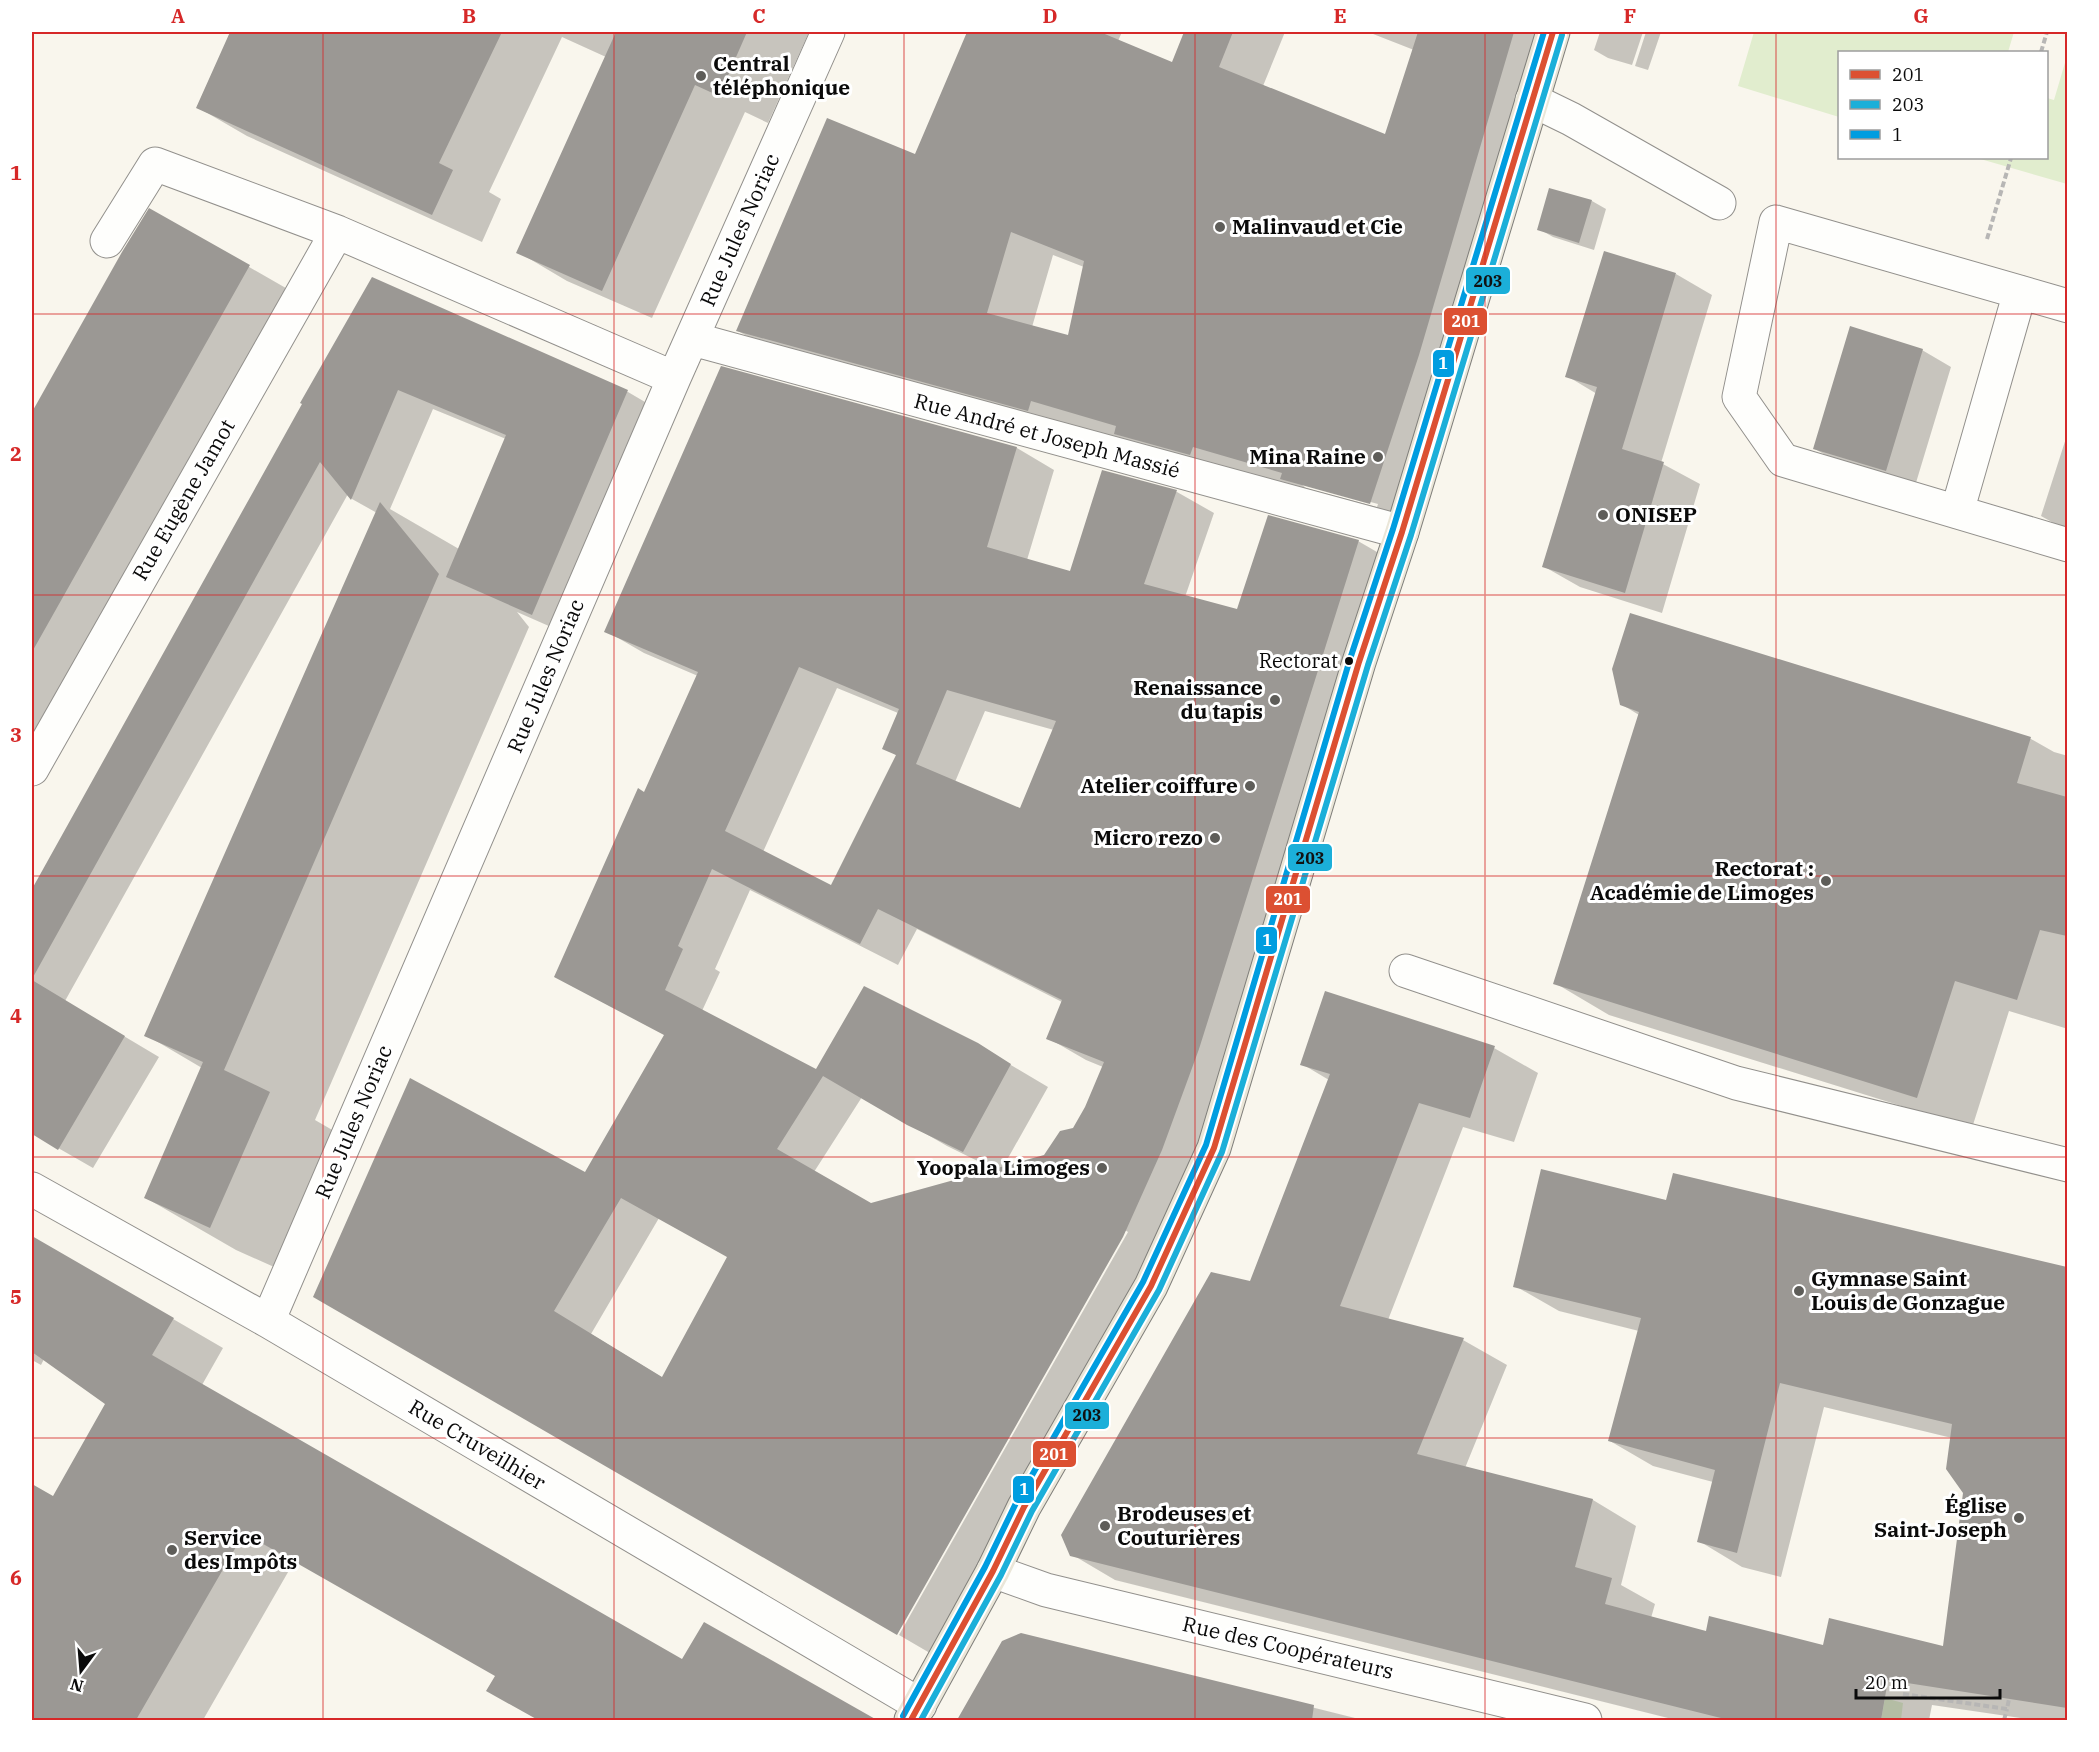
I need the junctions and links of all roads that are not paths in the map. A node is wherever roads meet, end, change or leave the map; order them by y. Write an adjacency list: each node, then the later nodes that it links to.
1 (828, 32): 9 (street, Rue Jules Noriac)
2 (1553, 32): 3 (main road)
3 (1532, 100): 4 (street); 12 (main road)
4 (1719, 204)
5 (337, 231): 6 (street); 10 (street); 14 (street, Rue Eugène Jamot)
6 (107, 241)
7 (2020, 292): 8 (street); 11 (street); 11 (street)
8 (2067, 306)
9 (693, 339): 10 (street, Rue Jules Noriac); 12 (street, Rue André et Joseph Massié)
10 (674, 378): 18 (street, Rue Jules Noriac)
11 (1957, 512): 13 (street)
12 (1402, 532): 19 (main road)
13 (2067, 545)
14 (32, 769)
15 (1406, 971): 16 (street)
16 (2067, 1165)
17 (32, 1189): 18 (street, Rue Cruveilhier)
18 (268, 1321): 20 (street, Rue Cruveilhier)
19 (993, 1571): 20 (main road); 21 (street, Rue des Coopérateurs)
20 (915, 1713)
21 (1585, 1720)

